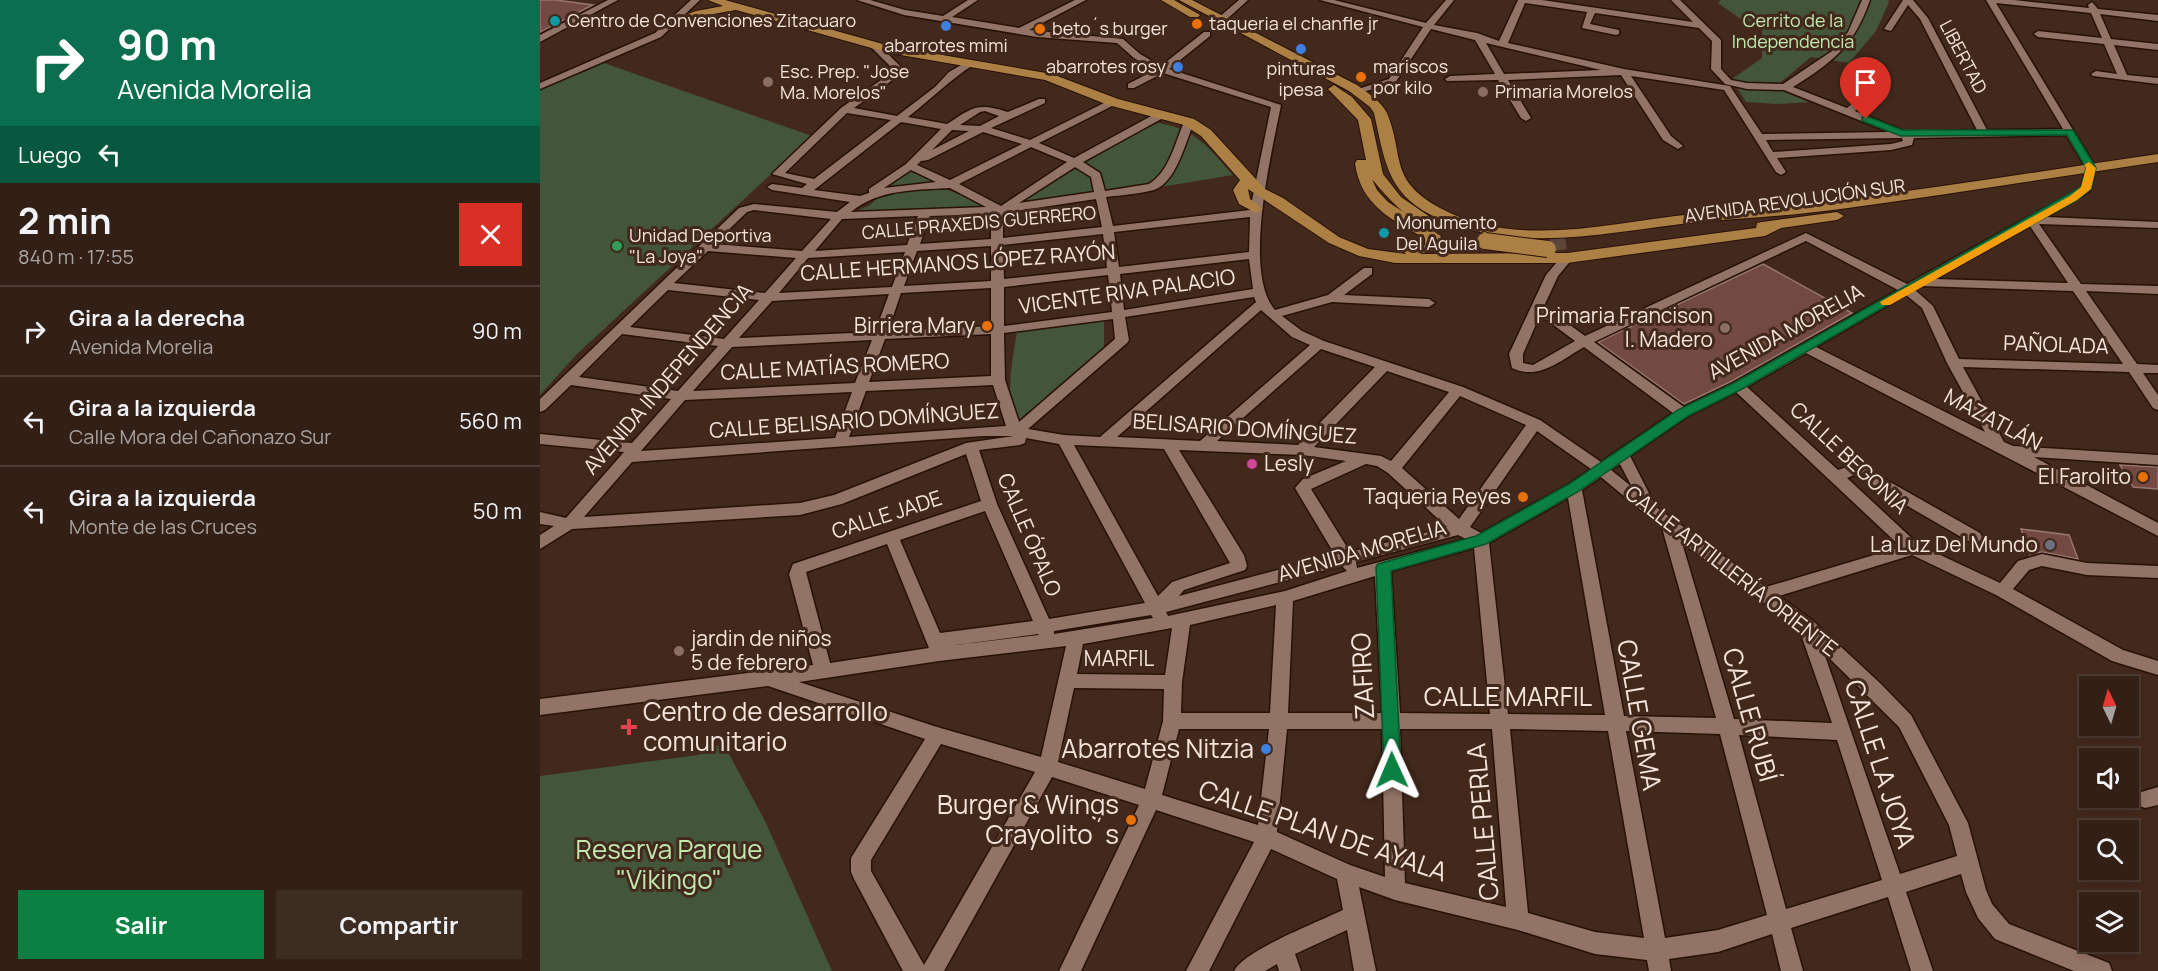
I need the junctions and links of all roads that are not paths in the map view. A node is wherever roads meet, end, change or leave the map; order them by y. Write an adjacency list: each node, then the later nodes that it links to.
1 (614, 0): 33 (street)
2 (696, 0): 24 (street)
3 (713, 0): 19 (main road)
4 (861, 0): 18 (street)
5 (974, 0): 22 (street)
6 (1083, 0): 29 (street)
7 (1166, 0): 26 (main road)
8 (1184, 0): 26 (main road)
9 (1244, 0): 26 (street)
10 (1324, 0): 25 (street)
11 (1450, 0): 25 (street)
12 (1523, 0): 20 (street); 35 (street)
13 (1675, 0): 27 (street)
14 (1866, 0): 49 (street)
15 (1908, 0): 28 (street); 64 (street, LIBERTAD)
16 (1990, 0): 21 (street); 65 (street)
17 (2090, 0): 21 (street)
18 (882, 3): 22 (street)
19 (743, 9): 24 (main road); 36 (main road)
20 (1592, 10): 27 (street); 30 (street)
21 (2094, 10): 23 (street); 34 (street)
22 (947, 17): 29 (street)
23 (2158, 18)
24 (674, 21): 47 (street)
25 (1429, 25): 32 (street); 50 (street)
26 (1214, 26): 39 (street); 50 (main road, AVENIDA REVOLUCIÓN SUR); 55 (main road)
27 (1704, 26): 46 (street)
28 (1888, 29)
29 (1020, 31): 39 (street)
30 (1616, 32)
31 (2038, 34): 34 (street)
32 (1477, 36): 35 (street); 42 (street)
33 (540, 39)
34 (2109, 42): 37 (street); 43 (street)
35 (1503, 43): 40 (street)
36 (874, 45): 38 (main road); 54 (street)
37 (2158, 48)
38 (970, 63): 53 (main road); 60 (street)
39 (1162, 70): 48 (street); 82 (street)
40 (1624, 72): 42 (street); 46 (street); 69 (street)
41 (2096, 74): 43 (street)
42 (1499, 76): 44 (street); 59 (street)
43 (2123, 76): 45 (street)
44 (1450, 79)
45 (2158, 81)
46 (1728, 85): 49 (street); 67 (street)
47 (540, 86)
48 (1131, 86)
49 (1785, 87): 56 (street)
50 (1358, 92): 86 (main road, AVENIDA REVOLUCIÓN SUR)
51 (1867, 95): 56 (street)
52 (1042, 100): 57 (street)
53 (1113, 102): 58 (main road); 68 (street)
54 (845, 110): 60 (street); 78 (street)
55 (1357, 111): 93 (main road, AVENIDA REVOLUCIÓN SUR, bridge); 94 (main road)
56 (1848, 112): 66 (street)
57 (1006, 115): 62 (street); 63 (street)
58 (1159, 116): 61 (main road); 72 (street)
59 (1526, 118)
60 (899, 120): 62 (street); 78 (street)
61 (1189, 122): 77 (main road); 83 (street)
62 (949, 127): 63 (street); 73 (street)
63 (984, 129): 68 (street); 73 (street)
64 (1983, 132): 65 (street); 66 (street)
65 (2070, 132): 76 (street)
66 (1901, 133): 67 (street); 70 (street)
67 (1760, 137): 70 (street)
68 (1032, 144): 72 (street); 79 (street)
69 (1678, 146)
70 (1771, 155): 75 (street)
71 (2158, 158): 76 (main road, AVENIDA REVOLUCIÓN SUR)
72 (1076, 162): 83 (street); 87 (street)
73 (911, 165): 79 (street, AVENIDA INDEPENDENCIA); 84 (street)
74 (2158, 168): 76 (main road, AVENIDA REVOLUCIÓN SUR)
75 (1781, 172)
76 (2090, 173): 86 (main road, AVENIDA REVOLUCIÓN SUR); 91 (street, AVENIDA MORELIA); 93 (main road, AVENIDA REVOLUCIÓN SUR)
77 (1247, 180): 82 (main road); 88 (main road)
78 (817, 183): 81 (street)
79 (950, 185): 84 (street, AVENIDA INDEPENDENCIA); 87 (street, AVENIDA INDEPENDENCIA)
80 (772, 187): 81 (street)
81 (804, 192): 84 (street)
82 (1260, 192): 85 (main road); 88 (street)
83 (1100, 196): 87 (street); 95 (street)
84 (861, 200): 90 (street, AVENIDA INDEPENDENCIA)
85 (1278, 201): 94 (main road); 103 (main road)
86 (1846, 204): 96 (main road)
87 (999, 210): 89 (street); 97 (street)
88 (1256, 211): 95 (street, CALLE PRAXEDIS GUERRERO); 102 (street)
89 (925, 213): 90 (street); 99 (street)
90 (838, 216): 98 (street); 101 (street, AVENIDA INDEPENDENCIA)
91 (2031, 220): 92 (street); 108 (street, AVENIDA MORELIA); 109 (street)
92 (2158, 225)
93 (1775, 226): 103 (main road)
94 (1332, 229): 100 (main road)
95 (1108, 230): 97 (street, CALLE PRAXEDIS GUERRERO); 105 (street)
96 (1568, 241)
97 (997, 242): 99 (street, CALLE PRAXEDIS GUERRERO); 106 (street)
98 (704, 247): 101 (street, CALLE PRAXEDIS GUERRERO); 107 (street)
99 (912, 248): 101 (street, CALLE PRAXEDIS GUERRERO); 110 (street)
100 (1499, 249)
101 (805, 255): 112 (street, AVENIDA INDEPENDENCIA)
102 (1255, 255): 105 (street, CALLE HERMANOS LÓPEZ RAYÓN); 113 (street)
103 (1567, 258): 116 (street)
104 (1368, 271): 114 (street)
105 (1112, 272): 106 (street, CALLE HERMANOS LÓPEZ RAYÓN); 117 (street)
106 (996, 284): 110 (street, CALLE HERMANOS LÓPEZ RAYÓN); 120 (street)
107 (664, 286): 112 (street, CALLE HERMANOS LÓPEZ RAYÓN); 119 (street)
108 (1914, 286): 109 (street); 122 (street); 125 (street, AVENIDA MORELIA); 126 (street)
109 (2078, 286): 111 (street); 128 (street)
110 (896, 290): 112 (street, CALLE HERMANOS LÓPEZ RAYÓN); 121 (street)
111 (2158, 290)
112 (768, 297): 123 (street, AVENIDA INDEPENDENCIA)
113 (1261, 297): 117 (street, VICENTE RIVA PALACIO); 118 (street, CALLE ARTILLERÍA ORIENTE); 144 (street)
114 (1332, 298): 115 (street); 118 (street)
115 (1429, 303)
116 (1538, 308): 122 (street); 122 (street)
117 (1119, 313): 120 (street, VICENTE RIVA PALACIO); 140 (street, CALLE BELISARIO DOMÍNGUEZ)
118 (1272, 315): 124 (street, CALLE ARTILLERÍA ORIENTE)
119 (620, 330): 123 (street, VICENTE RIVA PALACIO); 130 (street)
120 (999, 330): 121 (street, VICENTE RIVA PALACIO); 131 (street)
121 (881, 335): 123 (street, VICENTE RIVA PALACIO); 133 (street)
122 (1585, 341): 138 (street)
123 (727, 343): 135 (street, AVENIDA INDEPENDENCIA)
124 (1319, 344): 127 (street, CALLE ARTILLERÍA ORIENTE); 148 (street)
125 (1807, 348): 132 (street, AVENIDA MORELIA); 149 (street, MAZATLÁN)
126 (1954, 363): 128 (street, PAÑOLADA); 149 (street)
127 (1385, 365): 134 (street, CALLE ARTILLERÍA ORIENTE); 150 (street)
128 (2133, 368): 129 (street, PAÑOLADA); 136 (street)
129 (2158, 369)
130 (568, 380): 135 (street, CALLE MATÍAS ROMERO); 137 (street)
131 (998, 380): 133 (street, CALLE MATÍAS ROMERO); 140 (street)
132 (1738, 386): 138 (street, AVENIDA MORELIA); 157 (street, CALLE BEGONIA)
133 (861, 387): 135 (street, CALLE MATÍAS ROMERO); 145 (street)
134 (1458, 390): 139 (street, CALLE ARTILLERÍA ORIENTE); 156 (street)
135 (681, 396): 151 (street, AVENIDA INDEPENDENCIA)
136 (2158, 405)
137 (540, 407)
138 (1683, 413): 152 (street, AVENIDA MORELIA)
139 (1535, 423): 155 (street, CALLE ARTILLERÍA ORIENTE); 164 (street)
140 (1015, 431): 141 (street, BELISARIO DOMÍNGUEZ); 145 (street, CALLE BELISARIO DOMÍNGUEZ)
141 (1044, 438): 143 (street, BELISARIO DOMÍNGUEZ); 147 (street)
142 (540, 439): 151 (street, CALLE BELISARIO DOMÍNGUEZ)
143 (1064, 440): 144 (street, BELISARIO DOMÍNGUEZ); 178 (street)
144 (1104, 441): 146 (street, BELISARIO DOMÍNGUEZ)
145 (840, 442): 151 (street, CALLE BELISARIO DOMÍNGUEZ)
146 (1168, 444): 148 (street, BELISARIO DOMÍNGUEZ); 178 (street)
147 (971, 446): 159 (street, CALLE ÓPALO); 162 (street)
148 (1203, 446): 150 (street, BELISARIO DOMÍNGUEZ)
149 (2002, 448): 154 (street); 165 (street, MAZATLÁN)
150 (1302, 450): 153 (street, BELISARIO DOMÍNGUEZ)
151 (631, 452): 162 (street, AVENIDA INDEPENDENCIA)
152 (1622, 454): 155 (street, AVENIDA MORELIA); 160 (street)
153 (1367, 458): 156 (street, BELISARIO DOMÍNGUEZ); 171 (street)
154 (2158, 460)
155 (1602, 468): 158 (street, AVENIDA MORELIA); 160 (street, CALLE ARTILLERÍA ORIENTE)
156 (1393, 469): 164 (street, BELISARIO DOMÍNGUEZ)
157 (1836, 477): 167 (street); 170 (street, CALLE BEGONIA)
158 (1574, 488): 168 (street, AVENIDA MORELIA); 194 (street, CALLE GEMA)
159 (989, 504): 166 (street, CALLE JADE); 181 (street, CALLE ÓPALO)
160 (1653, 513): 163 (street, CALLE ARTILLERÍA ORIENTE)
161 (540, 518): 162 (street)
162 (569, 524): 169 (street, AVENIDA INDEPENDENCIA)
163 (1669, 524): 176 (street, CALLE ARTILLERÍA ORIENTE); 195 (street, CALLE RUBÍ)
164 (1460, 529): 168 (street, BELISARIO DOMÍNGUEZ); 171 (street)
165 (2158, 530)
166 (891, 536): 183 (street); 185 (street, CALLE JADE)
167 (1974, 537)
168 (1481, 540): 172 (street, AVENIDA MORELIA); 191 (street, CALLE PERLA)
169 (540, 543)
170 (1913, 549): 175 (street, CALLE BEGONIA); 176 (street)
171 (1346, 560): 174 (street); 178 (street)
172 (1383, 567): 174 (street, AVENIDA MORELIA); 193 (street, ZAFIRO)
173 (2158, 572): 175 (street)
174 (1355, 575): 177 (street, AVENIDA MORELIA)
175 (2002, 591): 184 (street, CALLE BEGONIA)
176 (1765, 594): 180 (street, CALLE ARTILLERÍA ORIENTE)
177 (1285, 597): 179 (street, AVENIDA MORELIA); 192 (street)
178 (1159, 615): 179 (street, AVENIDA MORELIA); 181 (street); 182 (street, AVENIDA MORELIA)
179 (1182, 620): 188 (street)
180 (1806, 625): 196 (street, CALLE LA JOYA); 201 (street, CALLE ARTILLERÍA ORIENTE)
181 (1047, 632): 182 (street, AVENIDA MORELIA); 183 (street, AVENIDA MORELIA)
182 (1076, 638): 187 (street)
183 (937, 647): 185 (street, AVENIDA MORELIA)
184 (2158, 668)
185 (823, 670): 186 (street, AVENIDA MORELIA)
186 (768, 680): 189 (street, AVENIDA MORELIA); 197 (street, CALLE PLAN DE AYALA)
187 (1065, 681): 188 (street, MARFIL); 198 (street)
188 (1173, 682): 190 (street)
189 (540, 707)
190 (1172, 721): 192 (street, CALLE MARFIL); 199 (street)
191 (1500, 721): 193 (street, CALLE MARFIL); 194 (street, CALLE MARFIL); 206 (street, CALLE PERLA)
192 (1279, 722): 193 (street, CALLE MARFIL); 200 (street)
193 (1391, 722): 204 (street, ZAFIRO)
194 (1614, 724): 195 (street, CALLE MARFIL); 209 (street, CALLE GEMA)
195 (1727, 725): 196 (street, CALLE MARFIL); 207 (street, CALLE RUBÍ)
196 (1844, 732): 203 (street, CALLE LA JOYA)
197 (937, 735): 198 (street, CALLE PLAN DE AYALA); 210 (street)
198 (1048, 767): 199 (street, CALLE PLAN DE AYALA); 211 (street)
199 (1151, 801): 200 (street, CALLE PLAN DE AYALA); 212 (street)
200 (1267, 837): 202 (street, CALLE PLAN DE AYALA); 213 (street)
201 (1970, 862): 203 (street, CALLE PLAN DE AYALA); 219 (street, CALLE ARTILLERÍA ORIENTE)
202 (1346, 873): 204 (street, CALLE PLAN DE AYALA); 205 (street)
203 (1893, 885): 207 (street, CALLE PLAN DE AYALA); 218 (street, CALLE LA JOYA)
204 (1395, 890): 206 (street, CALLE PLAN DE AYALA)
205 (1354, 916): 208 (street); 216 (street)
206 (1518, 920): 209 (street, CALLE PLAN DE AYALA)
207 (1780, 921): 209 (street, CALLE PLAN DE AYALA); 217 (street, CALLE RUBÍ)
208 (1282, 949): 214 (street); 215 (street)
209 (1658, 960)
210 (915, 971)
211 (932, 971)
212 (1070, 971)
213 (1197, 971)
214 (1245, 971)
215 (1290, 971)
216 (1365, 971)
217 (1792, 971)
218 (1922, 971)
219 (2101, 971)

